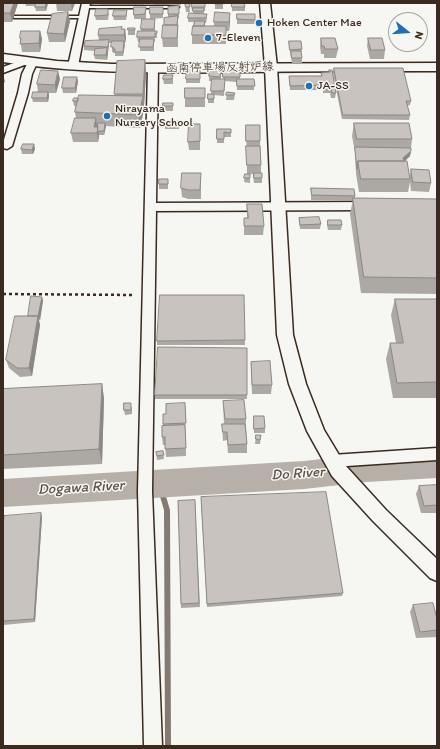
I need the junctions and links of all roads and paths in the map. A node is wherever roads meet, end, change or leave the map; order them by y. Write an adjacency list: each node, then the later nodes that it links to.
1 (265, 3): 9 (street)
2 (86, 5): 3 (lane); 5 (street)
3 (179, 7)
4 (16, 17): 5 (lane)
5 (83, 17): 8 (street)
6 (3, 58): 7 (main road, 函南停車場反射炉線)
7 (29, 62): 8 (main road, 函南停車場反射炉線); 12 (street); 13 (street)
8 (73, 66): 10 (main road, 函南停車場反射炉線)
9 (271, 67): 10 (main road, 函南停車場反射炉線); 11 (main road, 函南停車場反射炉線); 14 (street)
10 (153, 68): 16 (street)
11 (437, 68)
12 (3, 70)
13 (7, 146)
14 (278, 206): 15 (street); 16 (street); 20 (street)
15 (381, 206)
16 (150, 207): 18 (street)
17 (3, 294): 18 (path)
18 (148, 295): 22 (street)
19 (437, 454): 20 (street)
20 (332, 460): 21 (street)
21 (437, 572)
22 (153, 746)

